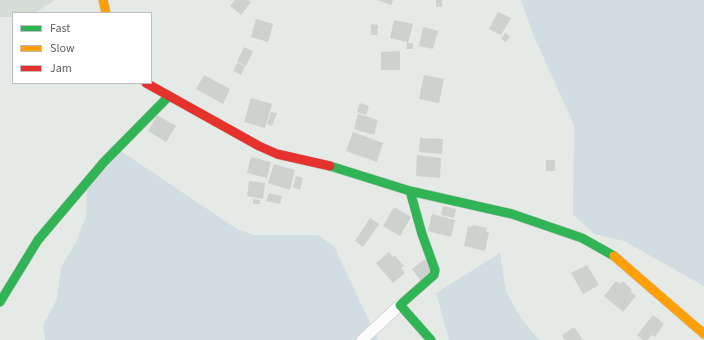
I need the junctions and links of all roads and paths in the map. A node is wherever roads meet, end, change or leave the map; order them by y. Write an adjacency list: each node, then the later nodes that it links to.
1 (103, 0): 2 (street)
2 (106, 12)
3 (148, 84): 4 (street)
4 (169, 96): 5 (street); 6 (street)
5 (410, 191): 7 (street); 8 (street)
6 (0, 302)
7 (400, 305): 9 (street); 10 (street)
8 (704, 334)
9 (362, 340)
10 (431, 340)

